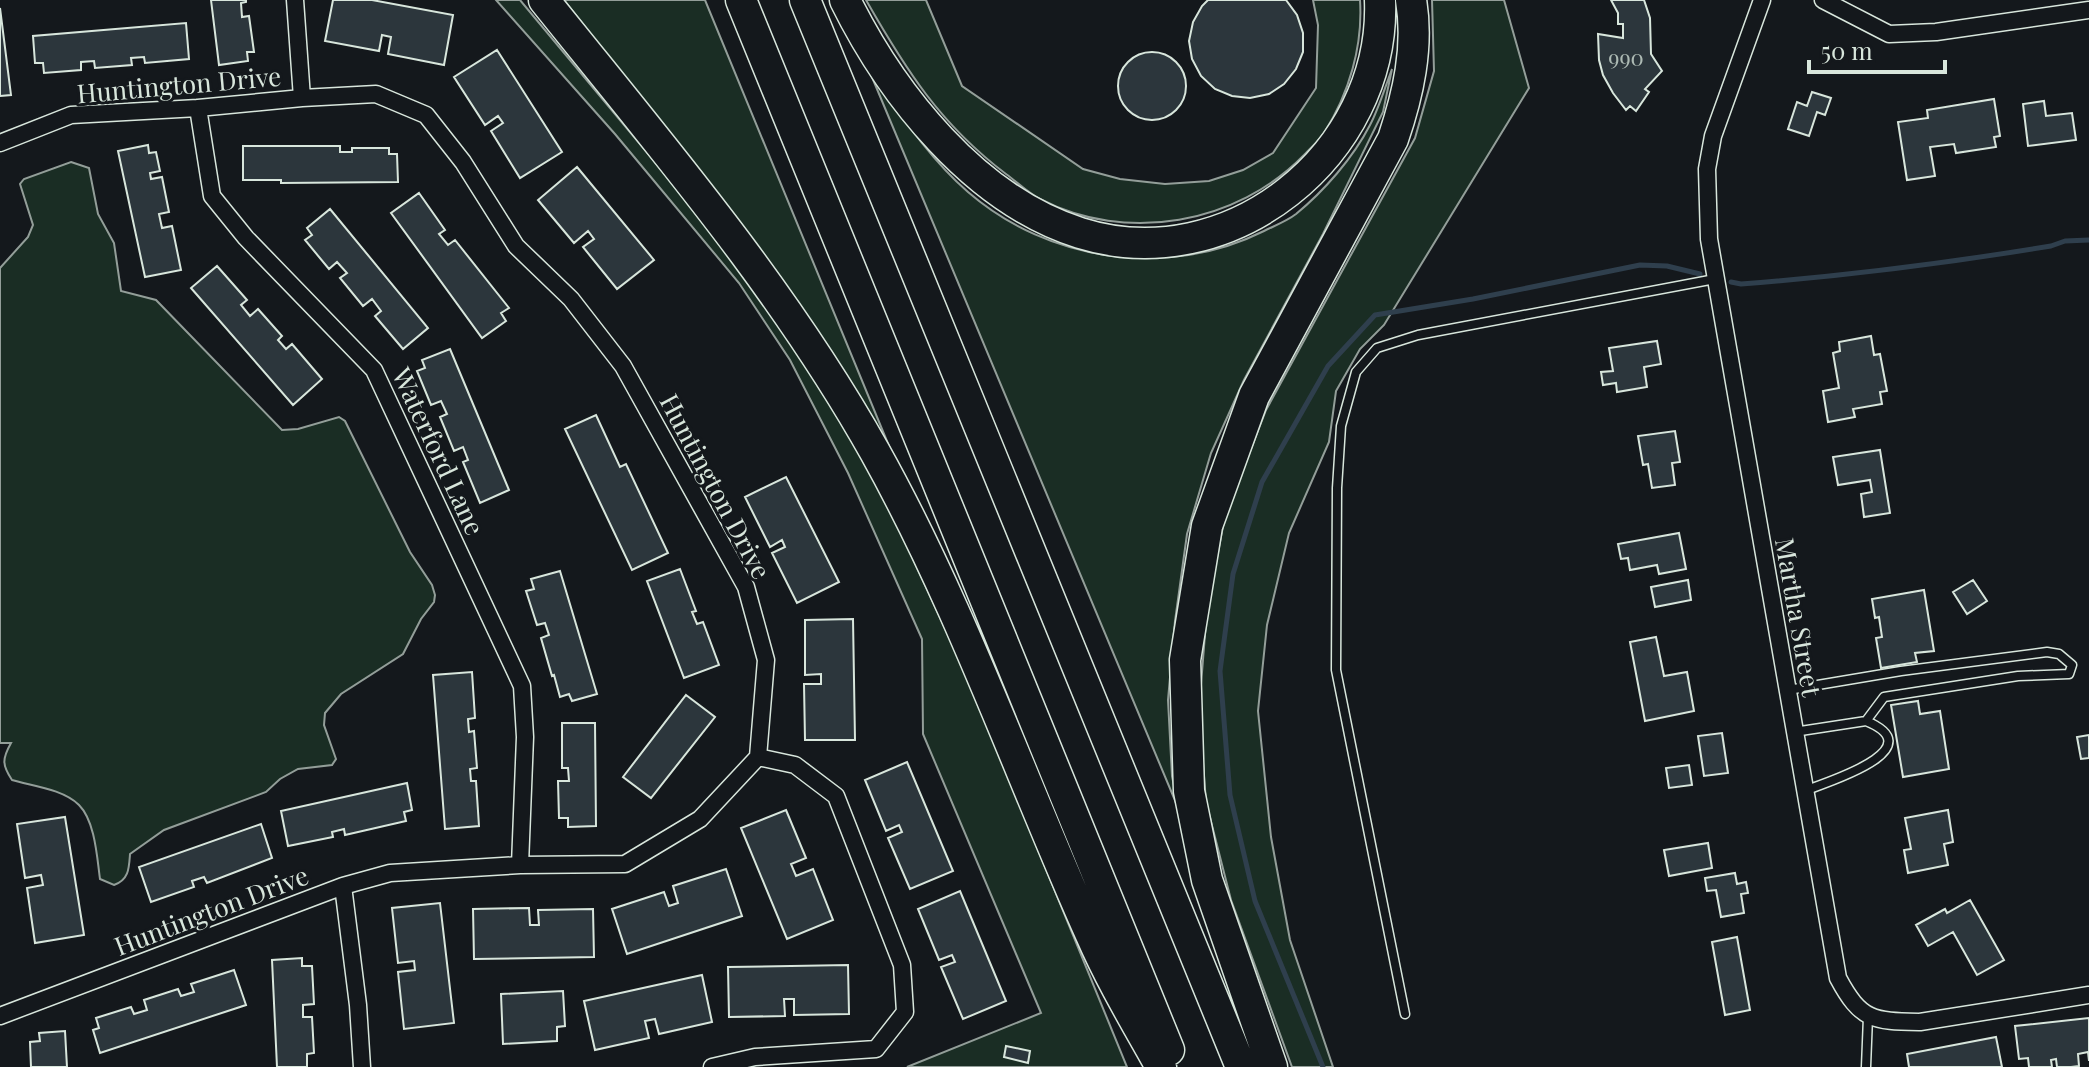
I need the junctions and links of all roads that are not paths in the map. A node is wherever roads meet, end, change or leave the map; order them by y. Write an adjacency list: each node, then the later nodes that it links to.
1 (295, 0): 11 (street)
2 (544, 0): 28 (highway)
3 (741, 0): 29 (highway)
4 (805, 0): 30 (highway)
5 (845, 0): 6 (highway)
6 (1380, 0)
7 (1411, 0): 31 (highway)
8 (1762, 0): 14 (street, Martha Street)
9 (1823, 0): 10 (street)
10 (2089, 10)
11 (302, 98): 12 (street, Huntington Drive); 18 (street, Huntington Drive)
12 (198, 108): 13 (street, Huntington Drive); 20 (street, Waterford Lane)
13 (0, 143)
14 (1716, 278): 15 (street, Martha Street); 23 (lane)
15 (1787, 690): 16 (lane); 17 (street, Martha Street)
16 (1866, 721): 17 (lane); 19 (lane)
17 (1794, 732): 19 (street, Martha Street)
18 (758, 757): 20 (street, Huntington Drive); 27 (street)
19 (1804, 791): 25 (street, Martha Street)
20 (520, 865): 21 (street, Huntington Drive)
21 (343, 886): 24 (street, Huntington Drive); 26 (street)
22 (2089, 995): 25 (street)
23 (1405, 1014)
24 (0, 1016)
25 (1868, 1017): 32 (lane)
26 (362, 1067)
27 (712, 1067)
28 (1161, 1067)
29 (1176, 1067)
30 (1241, 1067)
31 (1272, 1067)
32 (1866, 1067)

